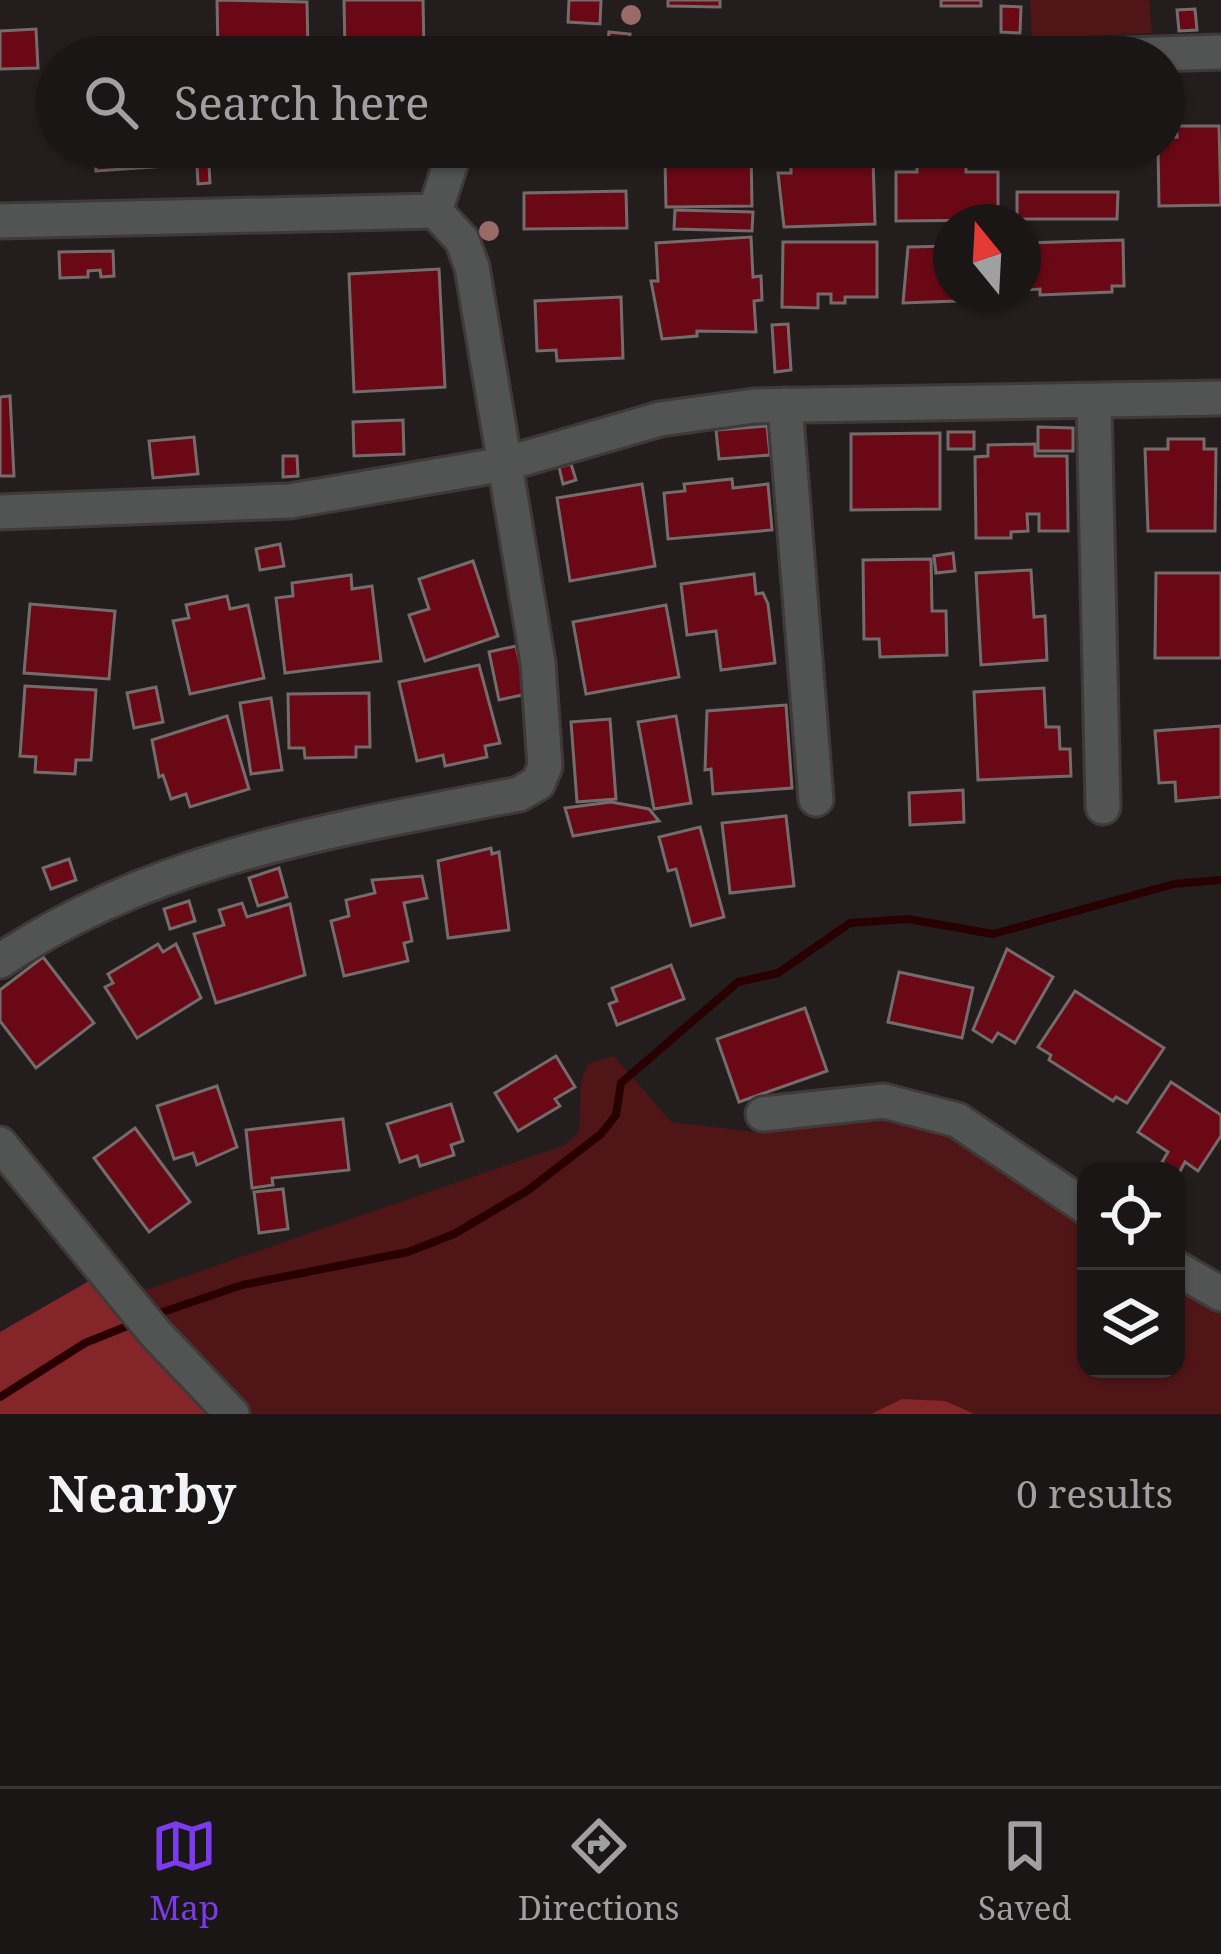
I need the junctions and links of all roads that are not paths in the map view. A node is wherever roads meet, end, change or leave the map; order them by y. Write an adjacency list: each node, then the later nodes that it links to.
1 (1221, 52): 2 (street)
2 (1185, 53)
3 (449, 168): 4 (street)
4 (435, 211): 5 (street); 9 (street)
5 (0, 220)
6 (1221, 398): 7 (street)
7 (1094, 400): 8 (street); 12 (street)
8 (785, 405): 9 (street); 11 (street)
9 (505, 464): 10 (street); 13 (street)
10 (0, 512)
11 (816, 799)
12 (1103, 807)
13 (0, 961)
14 (763, 1114): 16 (street)
15 (0, 1144): 19 (street)
16 (1077, 1201)
17 (1179, 1270): 18 (street)
18 (1221, 1294)
19 (232, 1414)

